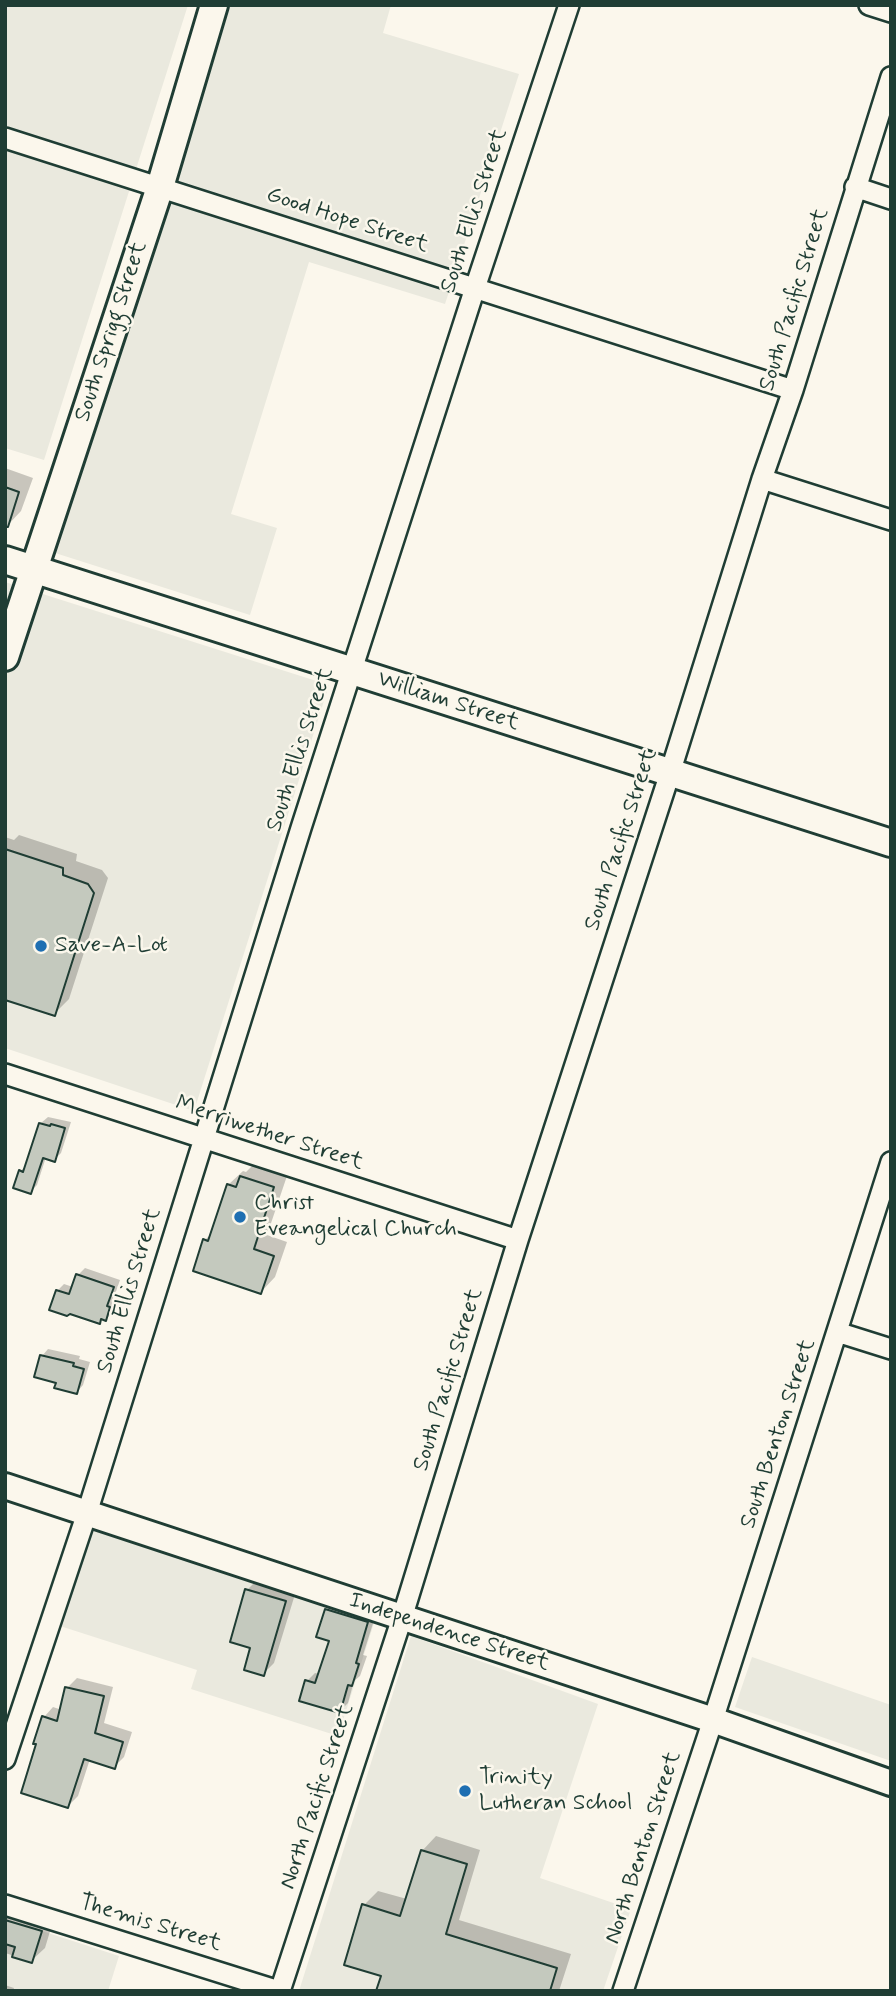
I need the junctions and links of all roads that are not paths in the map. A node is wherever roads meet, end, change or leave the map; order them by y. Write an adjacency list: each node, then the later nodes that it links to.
1 (214, 5): 7 (main road, South Sprigg Street)
2 (569, 5): 10 (street, South Ellis Street)
3 (869, 5): 4 (street)
4 (891, 12)
5 (891, 77): 8 (street, South Pacific Street)
6 (5, 138): 7 (street, Good Hope Street)
7 (160, 187): 10 (street, Good Hope Street); 15 (main road, South Sprigg Street)
8 (855, 187): 9 (street); 11 (street, South Pacific Street)
9 (891, 199)
10 (475, 288): 11 (street, Good Hope Street); 17 (street, South Ellis Street)
11 (793, 390): 12 (street, South Pacific Street)
12 (762, 479): 13 (street); 18 (street, South Pacific Street)
13 (891, 520)
14 (5, 560): 15 (main road, William Street)
15 (34, 569): 16 (main road, South Sprigg Street); 17 (main road, William Street)
16 (5, 657)
17 (352, 671): 18 (main road, William Street); 21 (street, South Ellis Street)
18 (670, 773): 19 (main road, William Street); 23 (street, South Pacific Street)
19 (891, 844)
20 (5, 1074): 21 (street, Merriwether Street)
21 (204, 1138): 23 (street, Merriwether Street); 27 (street, South Ellis Street)
22 (891, 1162): 24 (street, South Benton Street)
23 (518, 1240): 28 (street, South Pacific Street)
24 (837, 1332): 25 (street); 29 (street, South Benton Street)
25 (891, 1349)
26 (5, 1486): 27 (street, Independence Street)
27 (86, 1513): 28 (street, Independence Street); 30 (street, South Ellis Street)
28 (402, 1618): 29 (street, Independence Street); 33 (street, North Pacific Street)
29 (713, 1720): 31 (street, Independence Street); 34 (street, North Benton Street)
30 (5, 1759)
31 (891, 1783)
32 (5, 1905): 33 (street, Themis Street)
33 (280, 1991)
34 (623, 1991)

